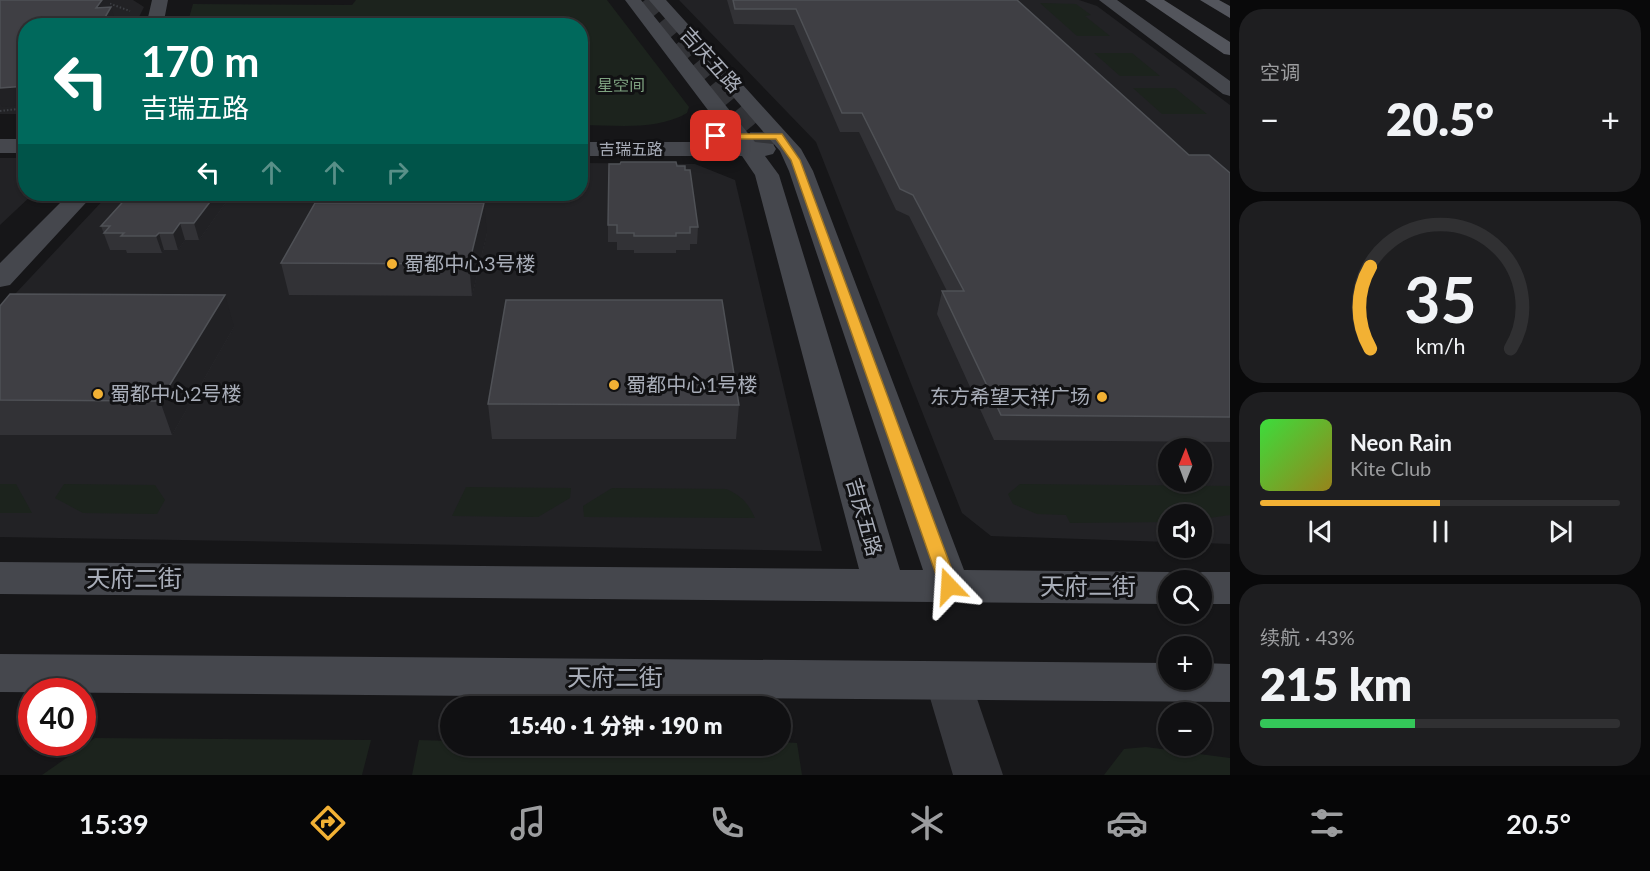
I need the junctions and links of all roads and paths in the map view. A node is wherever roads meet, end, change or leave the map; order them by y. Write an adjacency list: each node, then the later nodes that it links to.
1 (100, 0): 9 (path)
2 (160, 0): 10 (street)
3 (633, 0): 18 (street, 吉庆五路)
4 (657, 0): 19 (street, 吉庆五路)
5 (1107, 0): 12 (street)
6 (1153, 0): 11 (main road)
7 (1208, 0): 8 (main road)
8 (1230, 13)
9 (130, 18)
10 (156, 18)
11 (1230, 50)
12 (1230, 90)
13 (18, 109): 14 (path)
14 (0, 111)
15 (0, 133): 16 (street)
16 (18, 134)
17 (588, 135): 18 (street, 吉瑞五路)
18 (744, 143): 19 (street, 吉瑞五路); 22 (street, 吉瑞五路); 26 (street, 吉庆五路)
19 (784, 143): 27 (street, 吉庆五路)
20 (0, 146): 21 (street)
21 (18, 146)
22 (588, 148)
23 (74, 201): 24 (street)
24 (0, 279)
25 (0, 578): 26 (street, 天府二街)
26 (884, 585): 27 (street, 天府二街)
27 (949, 586): 28 (street, 天府二街)
28 (1158, 588)
29 (1212, 588): 30 (street)
30 (1230, 588)
31 (0, 673): 32 (street, 天府二街)
32 (948, 681): 33 (street, 天府二街); 34 (street)
33 (1230, 683)
34 (978, 775)

